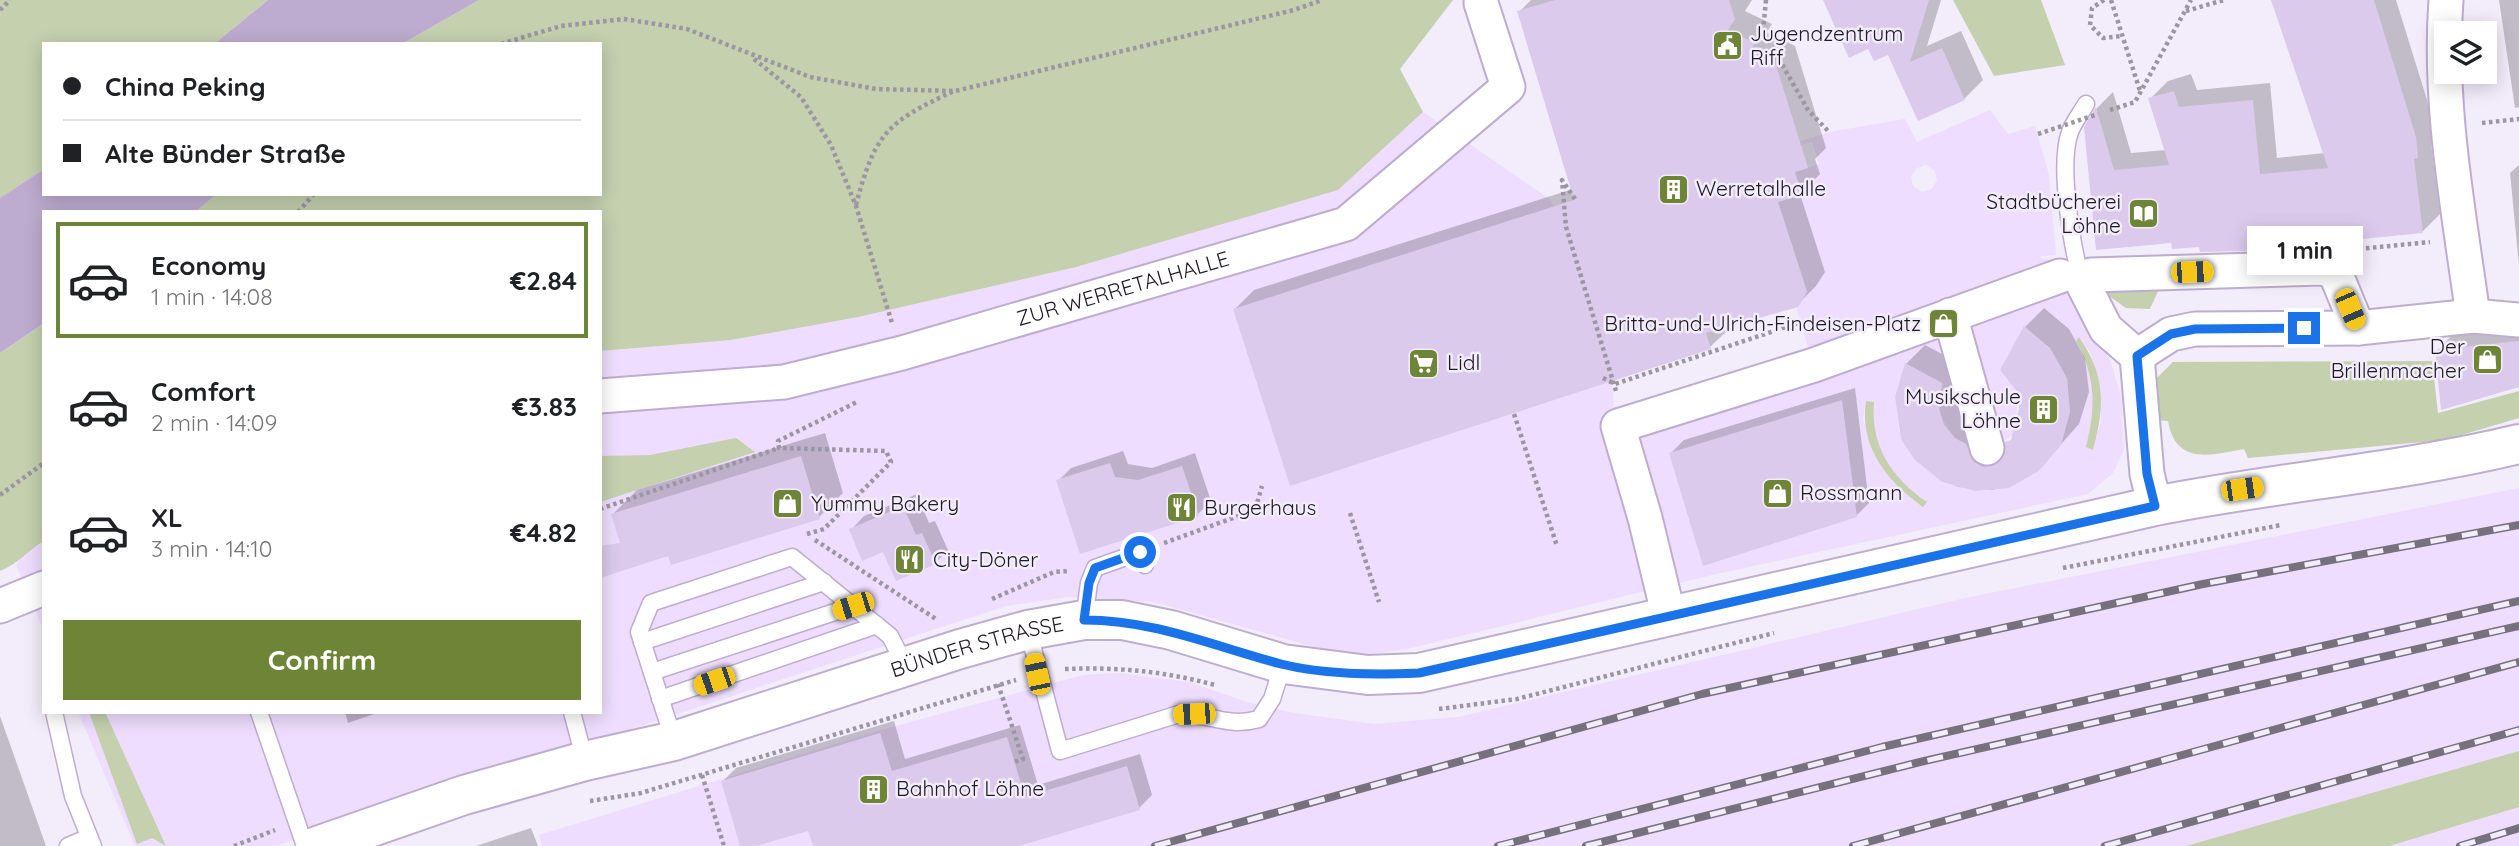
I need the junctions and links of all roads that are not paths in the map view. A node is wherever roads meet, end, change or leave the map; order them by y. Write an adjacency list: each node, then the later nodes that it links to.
1 (2446, 0): 6 (street)
2 (1481, 3): 10 (street, ZUR WERRETALHALLE)
3 (2092, 109): 4 (lane)
4 (2071, 279): 5 (street); 8 (street); 9 (street)
5 (1950, 316): 12 (street); 19 (street)
6 (2473, 316): 7 (street); 8 (street)
7 (2519, 320)
8 (2358, 328): 9 (street)
9 (2137, 356): 13 (street)
10 (602, 396)
11 (2519, 444): 13 (main road, BÜNDER STRASSE)
12 (1987, 448)
13 (2155, 506): 19 (main road, BÜNDER STRASSE)
14 (1143, 559): 20 (lane)
15 (824, 582): 18 (lane); 23 (lane); 23 (lane)
16 (42, 589): 17 (street)
17 (0, 606)
18 (853, 606): 21 (lane); 26 (lane)
19 (1669, 617): 24 (main road, BÜNDER STRASSE)
20 (1084, 620): 22 (main road, BÜNDER STRASSE); 24 (main road, BÜNDER STRASSE)
21 (877, 625): 25 (lane); 27 (lane)
22 (1028, 631): 24 (lane); 25 (main road, BÜNDER STRASSE)
23 (642, 642): 26 (lane)
24 (1283, 664)
25 (906, 667): 31 (main road, BÜNDER STRASSE)
26 (652, 673): 27 (lane)
27 (660, 699): 31 (lane)
28 (54, 714): 33 (lane)
29 (259, 714): 35 (lane)
30 (573, 714): 32 (lane)
31 (674, 741): 32 (main road, BÜNDER STRASSE)
32 (585, 761): 36 (main road, BÜNDER STRASSE)
33 (91, 842): 34 (lane)
34 (68, 846)
35 (305, 846)
36 (317, 846)

